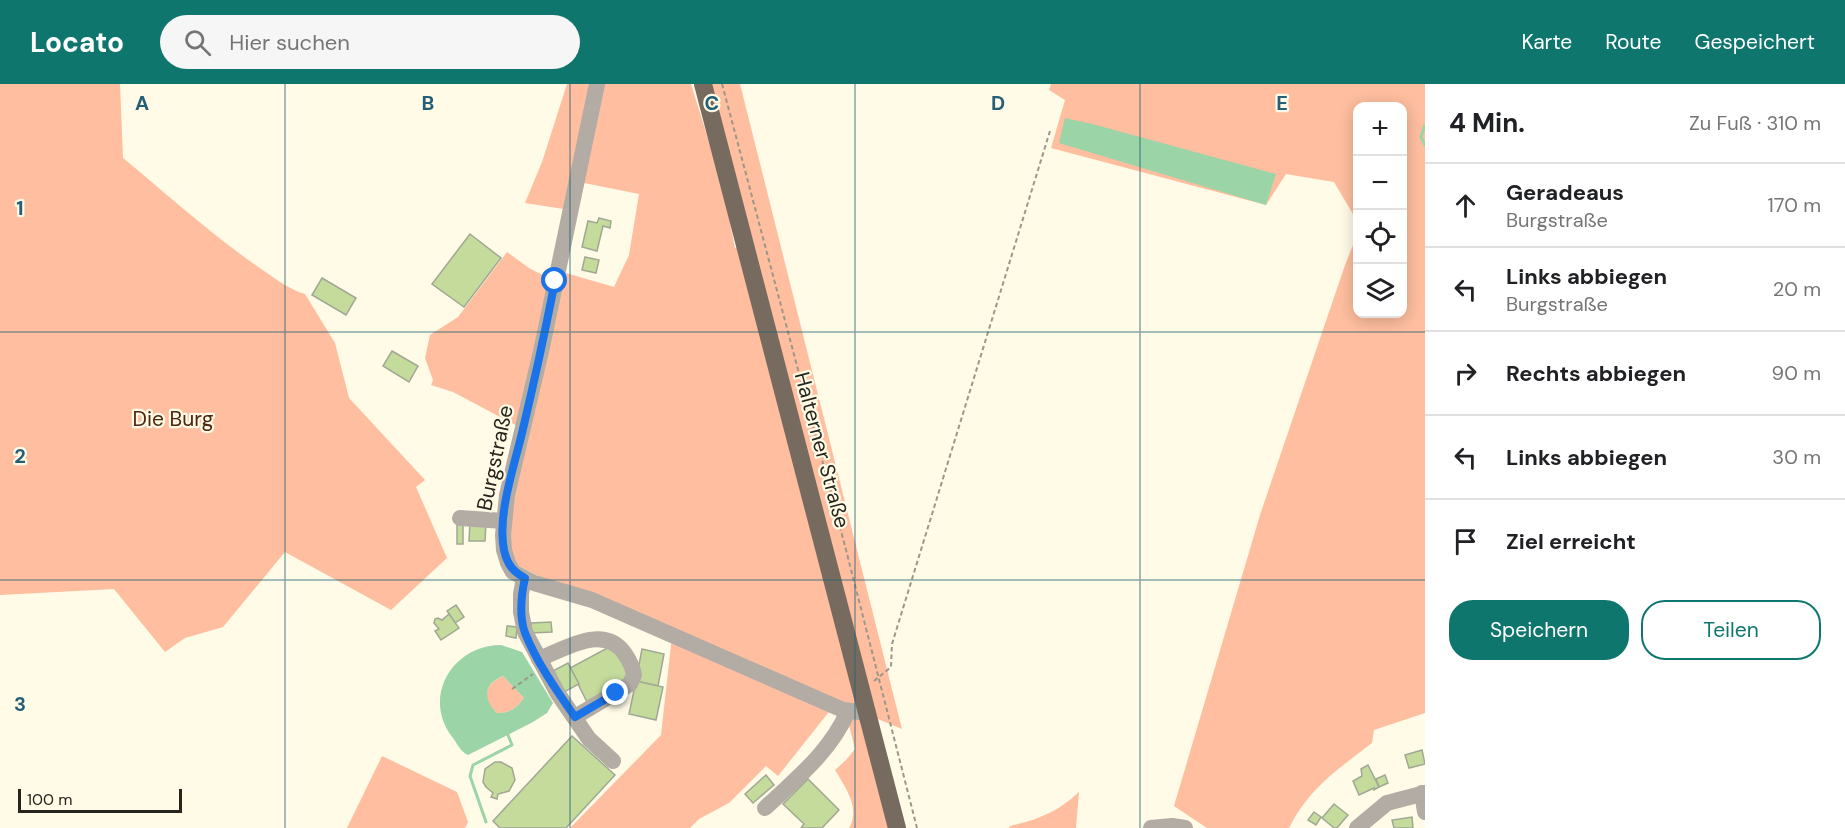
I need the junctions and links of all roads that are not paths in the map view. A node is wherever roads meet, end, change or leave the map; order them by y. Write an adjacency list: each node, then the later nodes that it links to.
1 (597, 84): 4 (street, Burgstraße)
2 (703, 84): 8 (main road, Halterner Straße)
3 (460, 518): 4 (street)
4 (504, 521): 5 (street, Burgstraße)
5 (525, 578): 6 (street); 7 (street, Burgstraße)
6 (541, 663): 9 (street); 9 (street)
7 (848, 711): 8 (street, Burgstraße); 12 (street)
8 (868, 713): 14 (main road, Halterner Straße)
9 (575, 717): 10 (street)
10 (613, 761)
11 (1424, 793): 13 (street); 17 (street)
12 (765, 808)
13 (1425, 812)
14 (897, 828)
15 (1151, 828): 16 (street)
16 (1185, 828)
17 (1358, 828)

